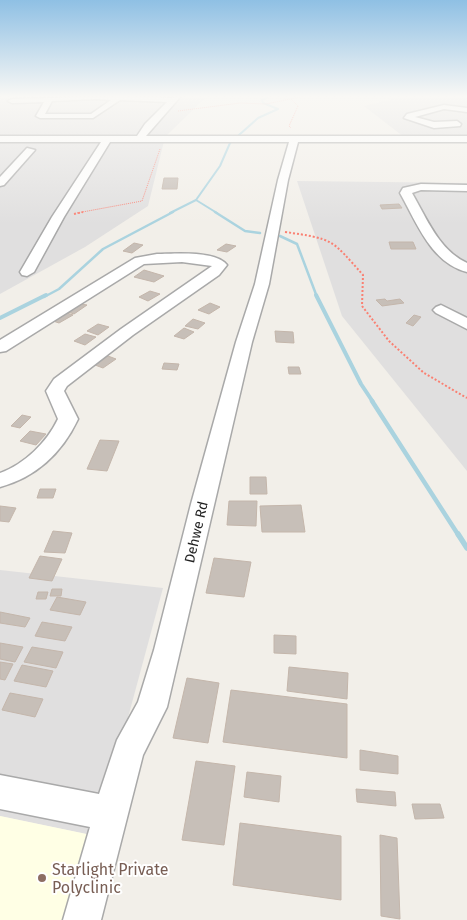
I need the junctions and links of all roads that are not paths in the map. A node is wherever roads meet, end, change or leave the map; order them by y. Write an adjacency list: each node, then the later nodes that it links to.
1 (107, 139): 9 (street)
2 (227, 139): 4 (street)
3 (467, 139): 4 (street)
4 (294, 140): 15 (street, Dehwe Rd)
5 (30, 150): 6 (street)
6 (0, 183)
7 (467, 188): 8 (street)
8 (467, 268)
9 (27, 272)
10 (441, 310): 11 (street)
11 (467, 324)
12 (0, 347): 13 (street)
13 (0, 480)
14 (0, 792): 15 (street)
15 (109, 813): 16 (street, Dehwe Rd)
16 (82, 920)

